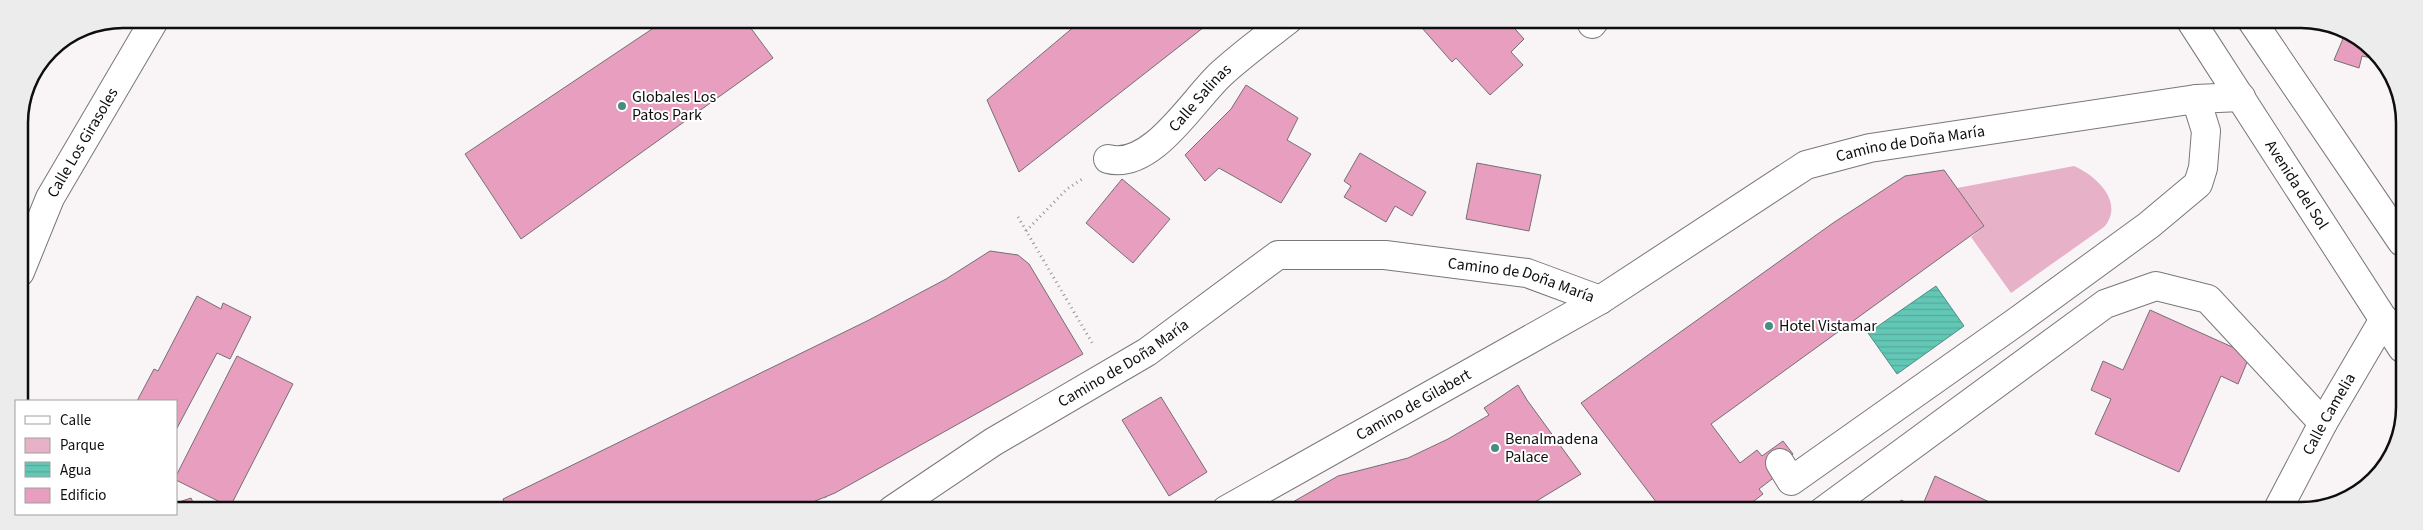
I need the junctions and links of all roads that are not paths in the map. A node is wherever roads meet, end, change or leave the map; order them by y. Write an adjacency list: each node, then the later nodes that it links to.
1 (150, 28): 9 (street, Calle Los Girasoles)
2 (1278, 28): 7 (street, Calle Salinas)
3 (2196, 28): 5 (street, Avenida del Sol)
4 (2257, 28): 8 (street)
5 (2241, 98): 6 (street, Camino de Doña María); 11 (street, Avenida del Sol)
6 (2196, 99): 10 (street, Camino de Doña María); 14 (street)
7 (1111, 160)
8 (2396, 233)
9 (28, 252)
10 (1600, 300): 15 (street, Camino de Doña María); 16 (street, Camino de Gilabert)
11 (2384, 319): 12 (street, Avenida del Sol); 13 (street, Calle Camelia)
12 (2396, 338)
13 (2323, 423): 17 (street); 18 (street, Calle Camelia)
14 (1780, 463)
15 (904, 502)
16 (1240, 502)
17 (1835, 502)
18 (2283, 502)

